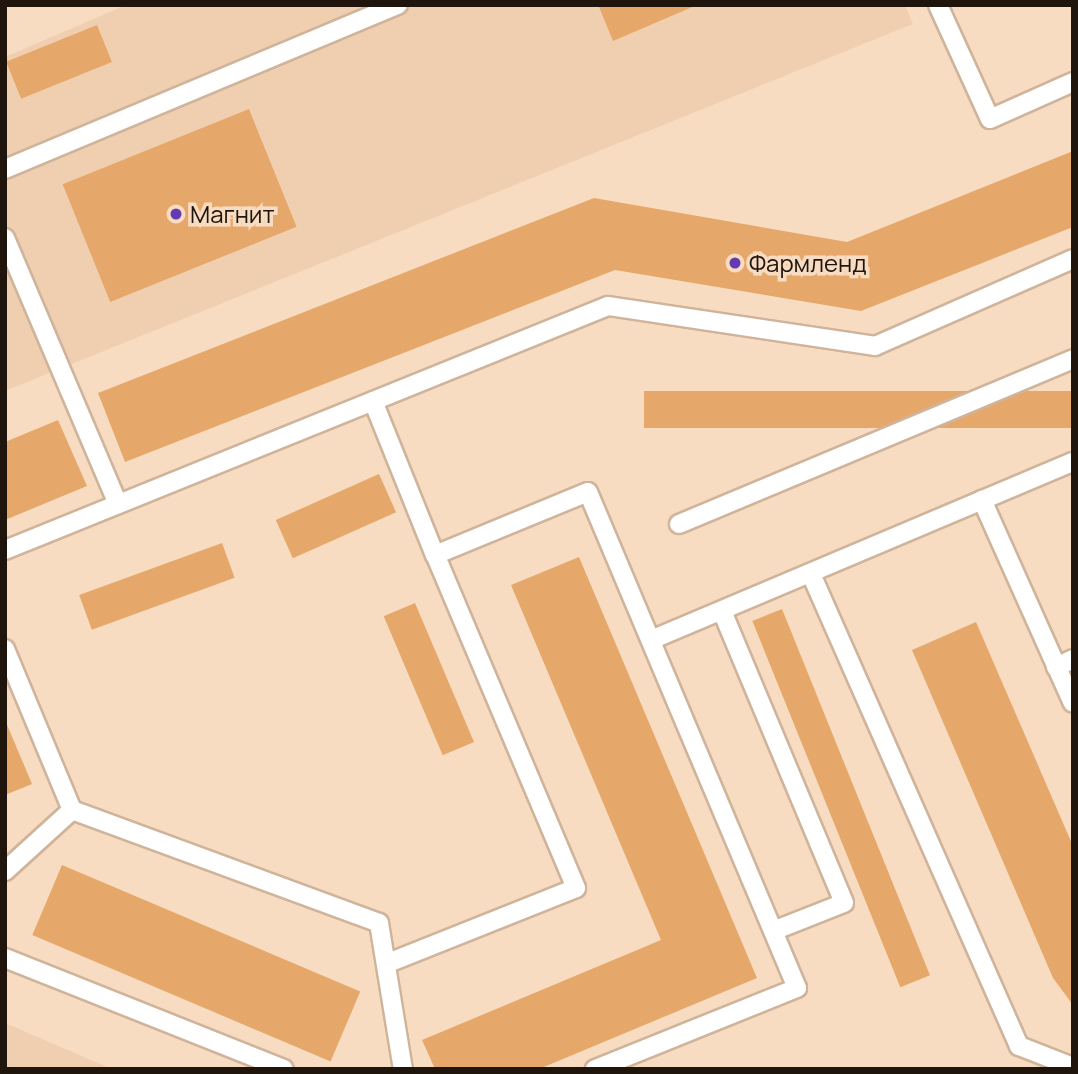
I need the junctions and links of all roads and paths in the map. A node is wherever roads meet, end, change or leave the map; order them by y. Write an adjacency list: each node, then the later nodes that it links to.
1 (398, 5): 4 (lane)
2 (939, 5): 3 (lane)
3 (1073, 82)
4 (5, 169)
5 (5, 238): 11 (lane)
6 (1073, 259): 8 (lane)
7 (1073, 359): 12 (lane)
8 (373, 401): 11 (lane); 14 (lane)
9 (1073, 462): 10 (lane)
10 (982, 500): 15 (lane); 19 (lane)
11 (118, 504): 13 (lane)
12 (679, 524)
13 (5, 550)
14 (435, 555): 17 (lane); 25 (lane)
15 (811, 574): 16 (lane); 26 (lane)
16 (722, 611): 17 (lane); 23 (lane)
17 (651, 640): 23 (lane)
18 (5, 649): 21 (lane)
19 (1065, 663): 20 (lane)
20 (1073, 703)
21 (72, 810): 22 (lane); 25 (lane)
22 (5, 871)
23 (773, 931): 29 (lane)
24 (5, 958): 27 (lane)
25 (388, 963): 28 (lane)
26 (1073, 1067)
27 (284, 1069)
28 (403, 1069)
29 (594, 1069)

